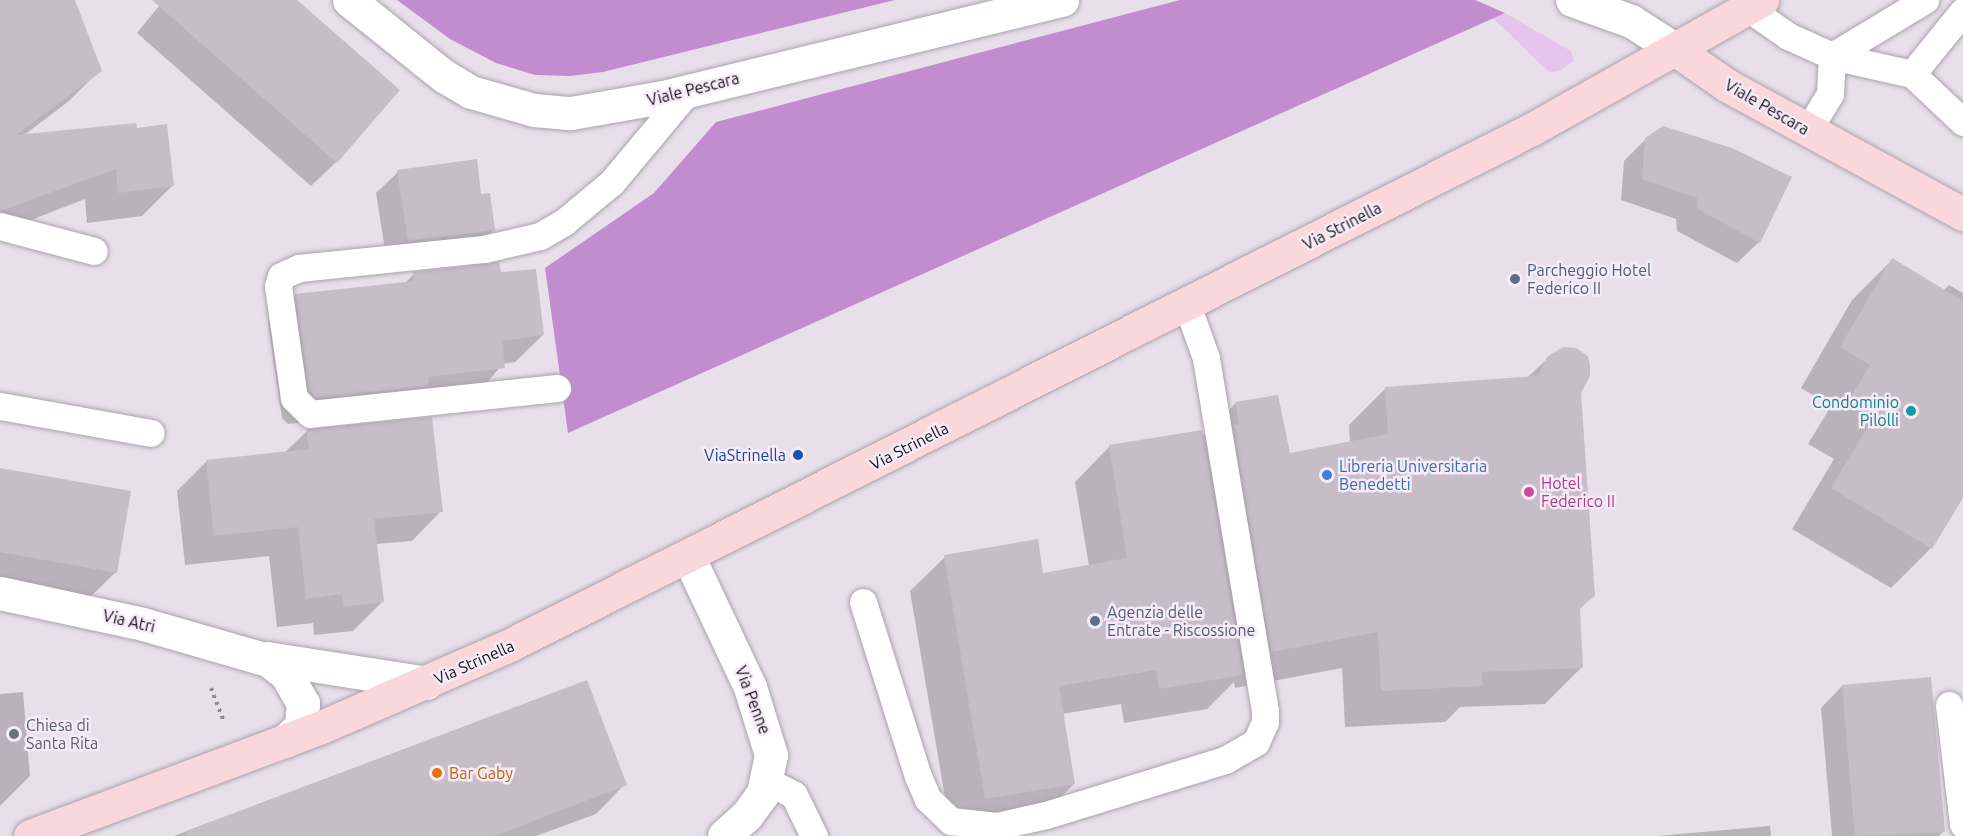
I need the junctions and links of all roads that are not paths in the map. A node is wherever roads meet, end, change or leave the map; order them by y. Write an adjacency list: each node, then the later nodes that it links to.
1 (349, 0): 10 (street, Viale Pescara)
2 (1062, 0): 10 (street, Viale Pescara)
3 (1572, 0): 7 (street, Viale Pescara)
4 (1925, 0): 8 (lane)
5 (1755, 4): 7 (main road, Via Strinella); 8 (lane)
6 (1963, 11): 9 (lane)
7 (1676, 50): 12 (main road, Viale Pescara); 16 (main road, Via Strinella)
8 (1832, 56): 9 (lane); 12 (lane)
9 (1912, 74): 11 (lane)
10 (687, 91): 17 (lane)
11 (1963, 122)
12 (1808, 130): 13 (main road, Viale Pescara)
13 (1963, 214)
14 (0, 226): 15 (lane)
15 (94, 251)
16 (1187, 305): 20 (main road, Via Strinella); 22 (lane)
17 (557, 388)
18 (0, 406): 19 (lane)
19 (152, 433)
20 (689, 558): 24 (main road, Via Strinella); 28 (street, Via Penne)
21 (0, 593): 23 (street, Via Atri)
22 (863, 602)
23 (297, 674): 24 (street); 26 (street, Via Atri); 27 (street)
24 (426, 683): 26 (main road, Via Strinella)
25 (1949, 705): 29 (lane)
26 (344, 718): 27 (main road, Via Strinella)
27 (285, 741): 30 (main road, Via Strinella)
28 (767, 781): 31 (street, Via Penne); 32 (lane)
29 (1963, 824)
30 (30, 836)
31 (724, 836)
32 (814, 836)

